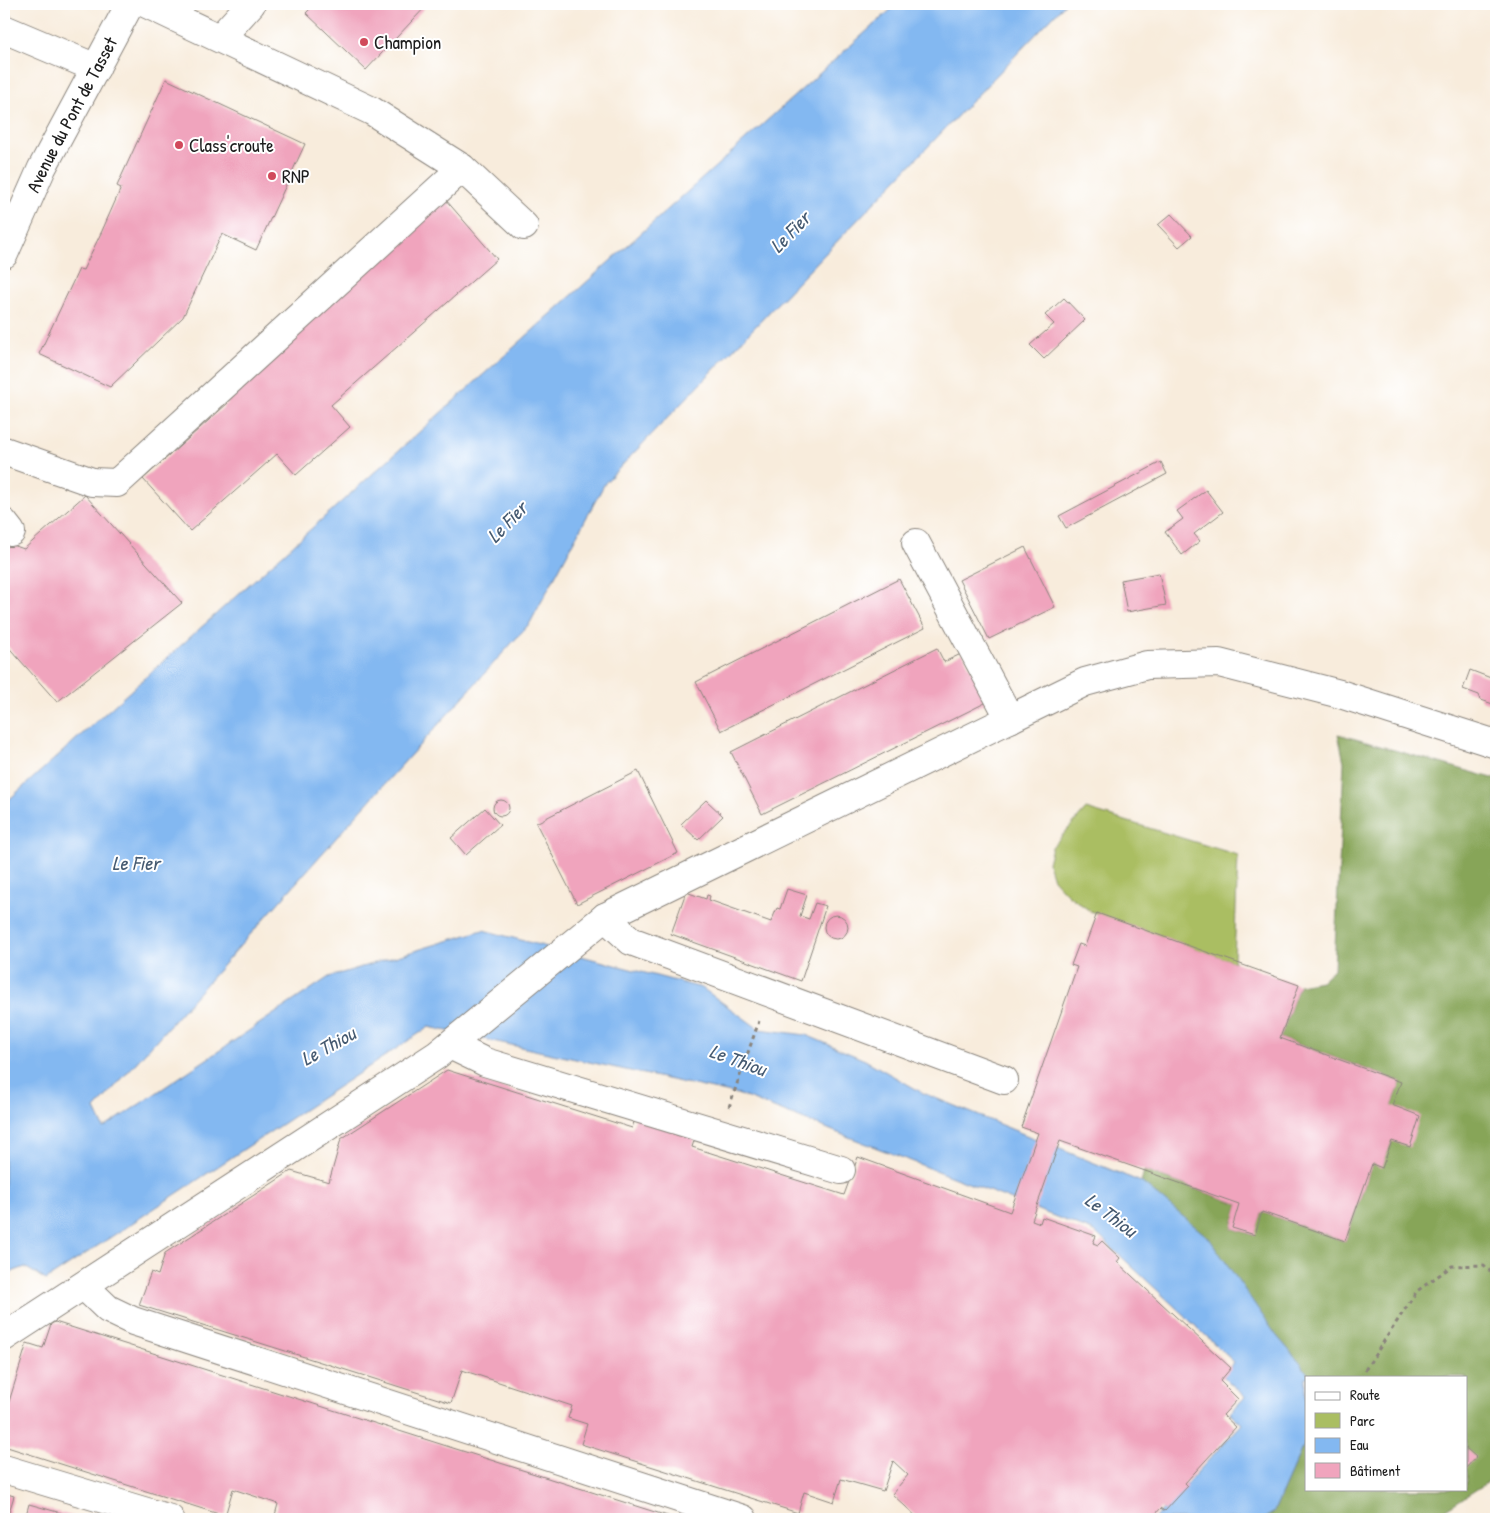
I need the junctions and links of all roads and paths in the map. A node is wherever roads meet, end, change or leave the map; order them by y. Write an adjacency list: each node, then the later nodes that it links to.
1 (130, 4): 6 (street, Avenue du Pont de Tasset)
2 (147, 4): 5 (street)
3 (252, 4): 5 (street)
4 (4, 29): 6 (street)
5 (220, 38): 7 (street)
6 (96, 68): 9 (street, Avenue du Pont de Tasset)
7 (462, 168): 8 (street); 10 (street)
8 (524, 226)
9 (4, 254)
10 (4, 451)
11 (916, 543): 12 (street)
12 (1010, 719): 13 (street); 14 (street)
13 (1496, 744)
14 (605, 917): 16 (street); 17 (street)
15 (760, 1020): 18 (path)
16 (454, 1042): 19 (street); 21 (street)
17 (1004, 1080)
18 (728, 1111)
19 (841, 1170)
20 (1496, 1277): 23 (path)
21 (84, 1286): 22 (street); 26 (street)
22 (4, 1337)
23 (1365, 1370)
24 (4, 1469): 25 (street)
25 (170, 1519)
26 (743, 1519)

